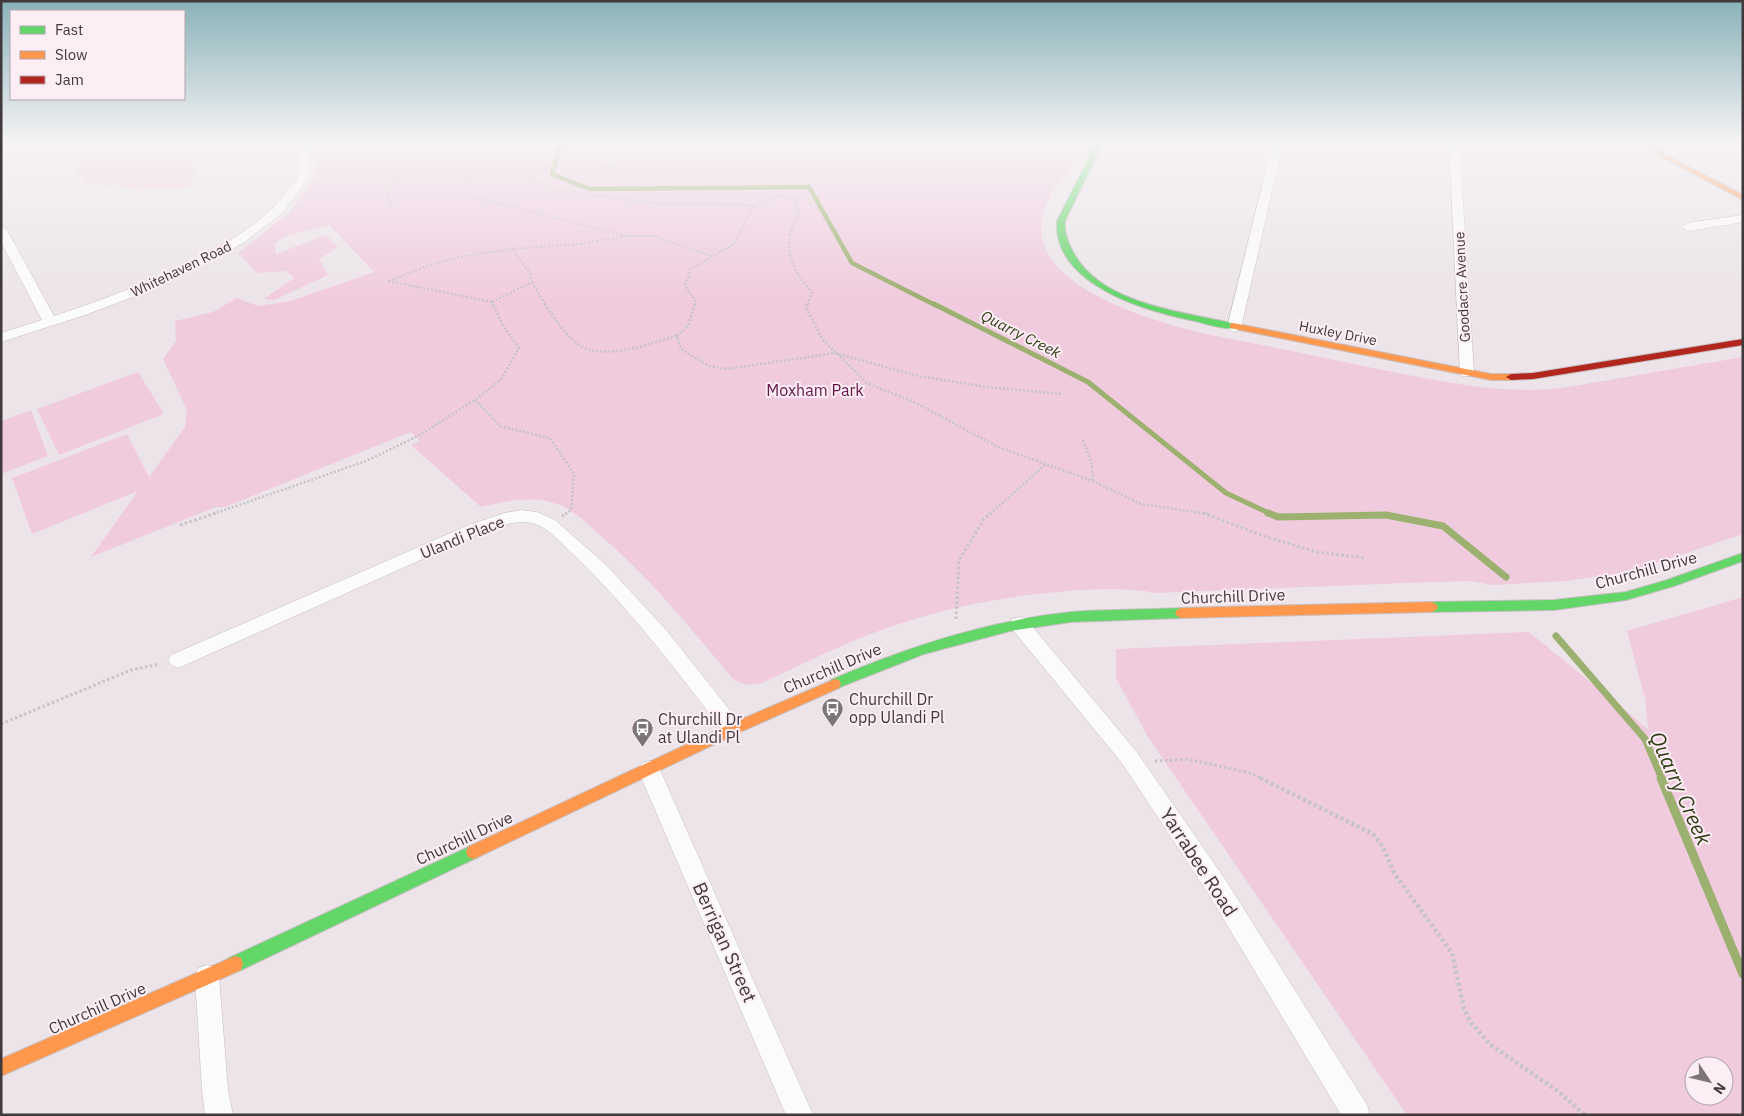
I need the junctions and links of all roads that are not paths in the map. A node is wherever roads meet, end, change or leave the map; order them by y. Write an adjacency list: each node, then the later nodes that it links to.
1 (291, 194): 8 (street, Whitehaven Road)
2 (1073, 194): 9 (main road, Huxley Drive)
3 (1266, 194): 9 (street)
4 (1457, 194): 12 (street, Goodacre Avenue)
5 (1743, 218): 6 (street)
6 (1688, 227)
7 (1, 230): 8 (street)
8 (50, 322): 10 (street, Whitehaven Road)
9 (1234, 328): 12 (main road, Huxley Drive)
10 (1, 338)
11 (1743, 342): 12 (main road, Huxley Drive)
12 (1467, 373)
13 (1743, 558): 14 (main road, Churchill Drive)
14 (1020, 624): 16 (main road, Churchill Drive); 22 (street, Yarrabee Road)
15 (178, 660): 16 (street, Ulandi Place)
16 (733, 729): 17 (main road, Churchill Drive)
17 (649, 770): 18 (main road, Churchill Drive); 21 (street, Berrigan Street)
18 (207, 977): 19 (main road, Churchill Drive); 20 (street)
19 (1, 1068)
20 (219, 1115)
21 (800, 1115)
22 (1357, 1115)

